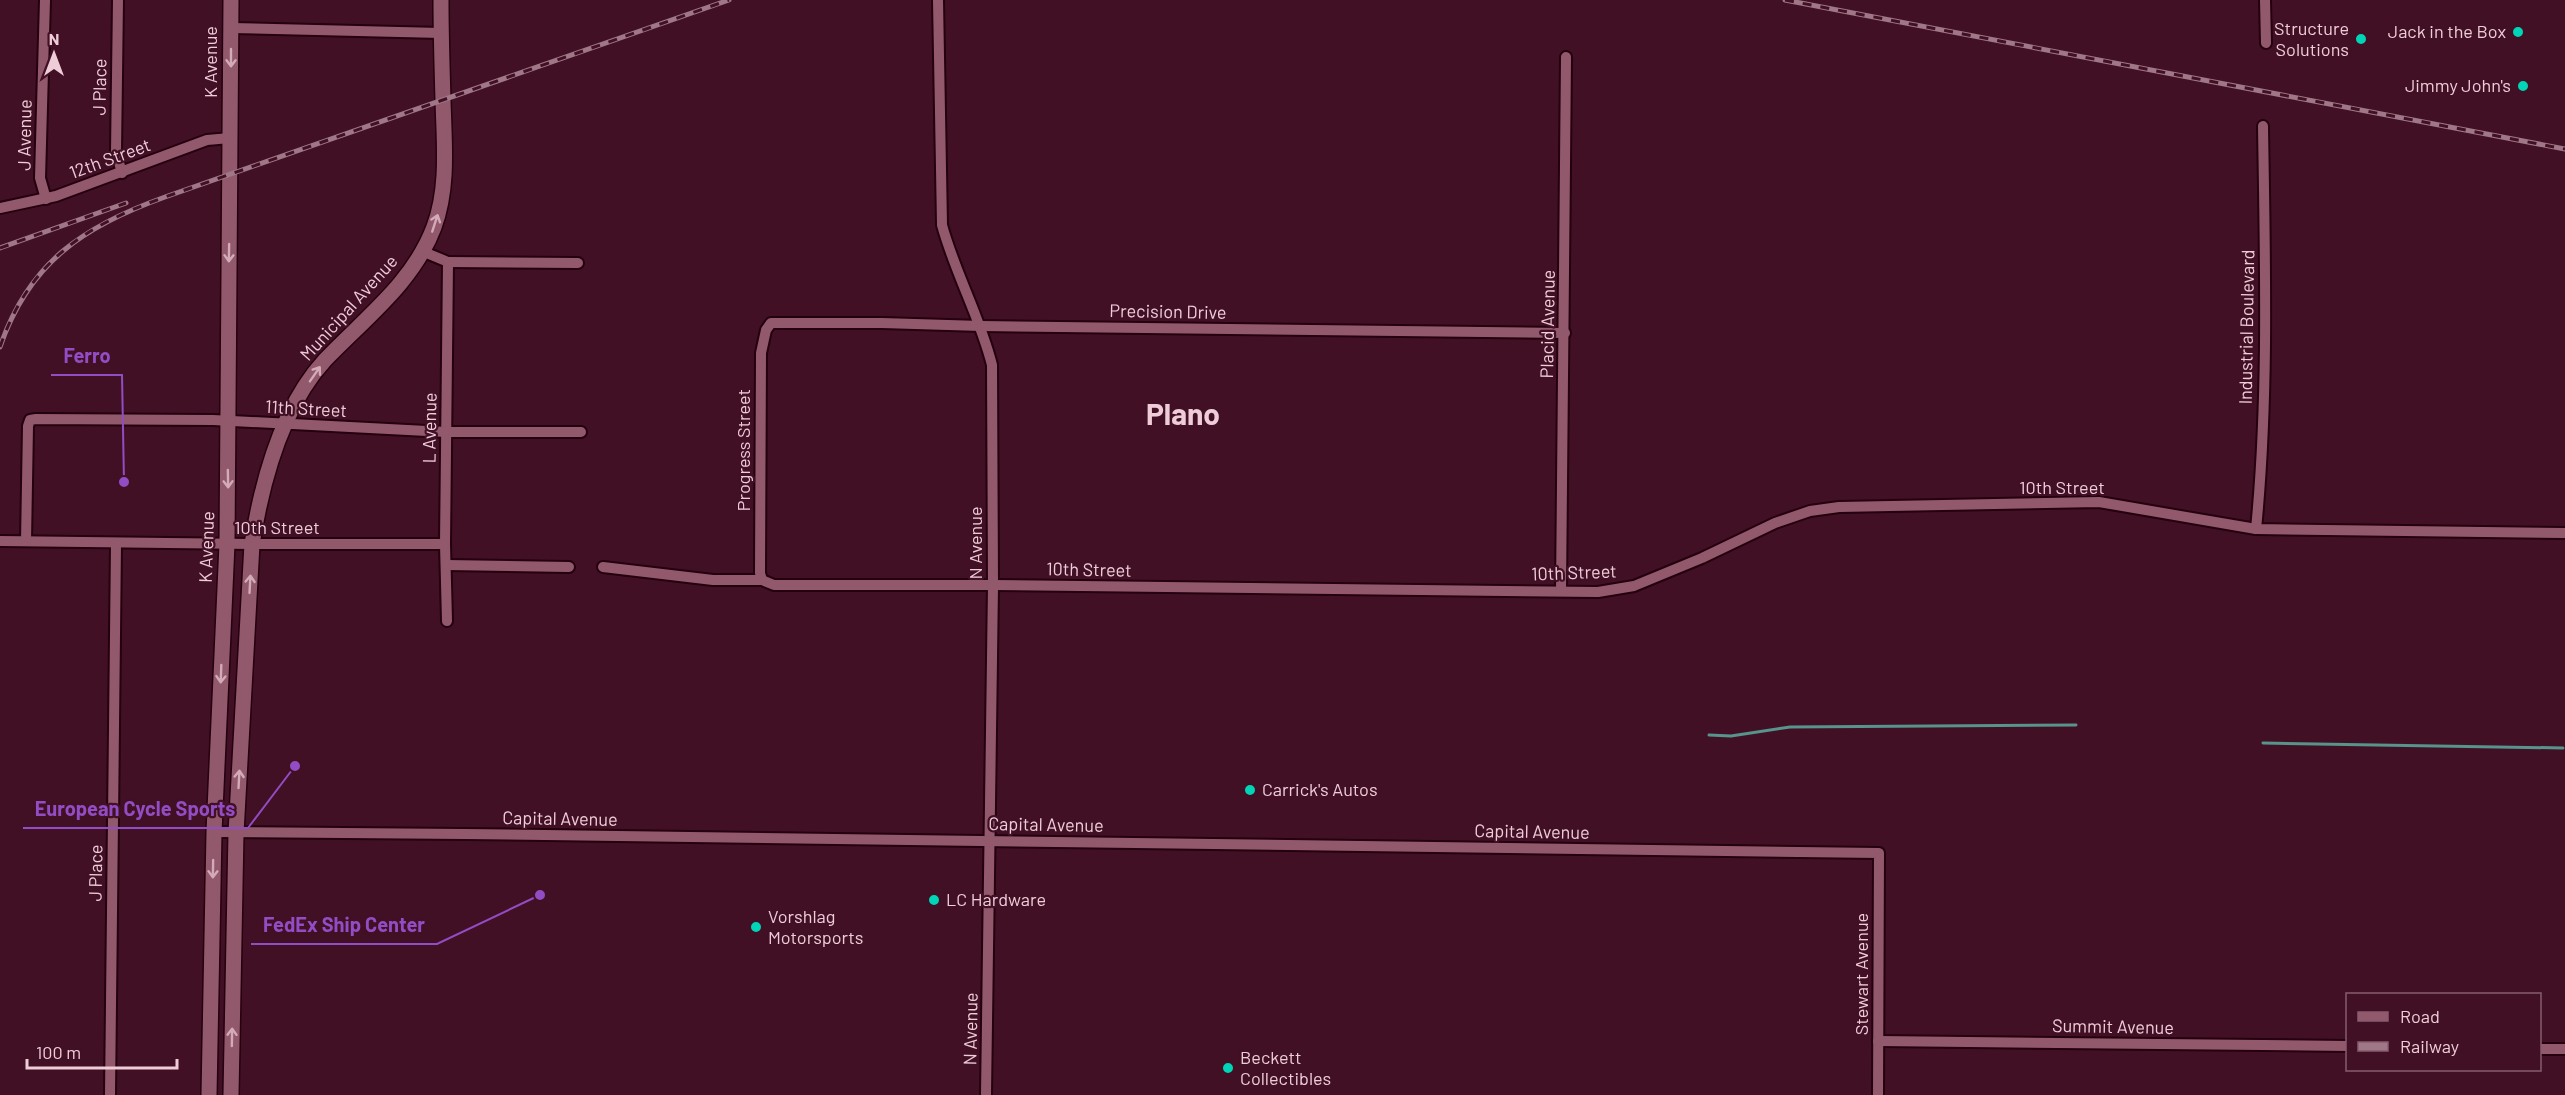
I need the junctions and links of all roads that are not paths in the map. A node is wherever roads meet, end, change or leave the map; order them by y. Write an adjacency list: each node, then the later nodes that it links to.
1 (45, 0): 14 (street, J Avenue)
2 (118, 0): 13 (street, J Place)
3 (231, 0): 7 (main road, K Avenue)
4 (441, 0): 8 (main road, Municipal Avenue)
5 (938, 0): 20 (street, N Avenue)
6 (2265, 0): 9 (street)
7 (231, 28): 8 (street); 12 (main road, K Avenue, one-way to 12)
8 (441, 33): 16 (main road, Municipal Avenue, one-way to 8)
9 (2266, 43)
10 (1566, 57): 21 (street, Placid Avenue)
11 (2263, 126): 26 (street, Industrial Boulevard)
12 (230, 138): 13 (street, 12th Street); 22 (main road, K Avenue, one-way to 22)
13 (122, 173): 14 (street, 12th Street)
14 (46, 199): 15 (street, 12th Street)
15 (0, 208)
16 (424, 252): 17 (street); 23 (main road, Municipal Avenue, one-way to 16)
17 (448, 262): 18 (street); 24 (street, L Avenue)
18 (578, 263)
19 (771, 324): 20 (street, Precision Drive); 37 (street, Progress Street)
20 (981, 326): 21 (street, Precision Drive); 38 (street, N Avenue)
21 (1565, 333): 39 (street, Placid Avenue)
22 (227, 421): 23 (street, 11th Street); 29 (street, 11th Street); 31 (main road, K Avenue, one-way to 31)
23 (286, 425): 24 (street, 11th Street); 32 (main road)
24 (446, 432): 25 (street, 11th Street); 33 (street, L Avenue)
25 (581, 432)
26 (2256, 529): 27 (street, 10th Street); 39 (street, 10th Street)
27 (2565, 533)
28 (0, 541): 29 (street, 10th Street)
29 (26, 541): 30 (street, 10th Street)
30 (116, 543): 31 (street, 10th Street); 51 (street, J Place)
31 (227, 544): 32 (street, 10th Street); 41 (main road, K Avenue, one-way to 41)
32 (252, 544): 33 (street, 10th Street); 42 (main road, one-way to 32)
33 (445, 544): 34 (street, L Avenue)
34 (446, 565): 35 (street); 40 (street, L Avenue)
35 (569, 567)
36 (603, 567): 37 (street, 10th Street)
37 (762, 580): 38 (street, 10th Street)
38 (993, 585): 39 (street, 10th Street); 45 (street, N Avenue)
39 (1562, 591)
40 (447, 621)
41 (219, 704): 42 (main road); 43 (main road, K Avenue)
42 (243, 706): 44 (main road, one-way to 42)
43 (214, 832): 44 (street, Capital Avenue); 52 (main road, K Avenue, one-way to 52)
44 (236, 833): 45 (street, Capital Avenue); 53 (main road, one-way to 44)
45 (989, 841): 46 (street, Capital Avenue); 54 (street, N Avenue)
46 (1879, 853): 47 (street, Stewart Avenue)
47 (1878, 1041): 48 (street, Summit Avenue); 55 (street, Stewart Avenue)
48 (2346, 1046)
49 (2541, 1049): 50 (street)
50 (2565, 1049)
51 (110, 1095)
52 (209, 1095)
53 (231, 1095)
54 (986, 1095)
55 (1878, 1095)

